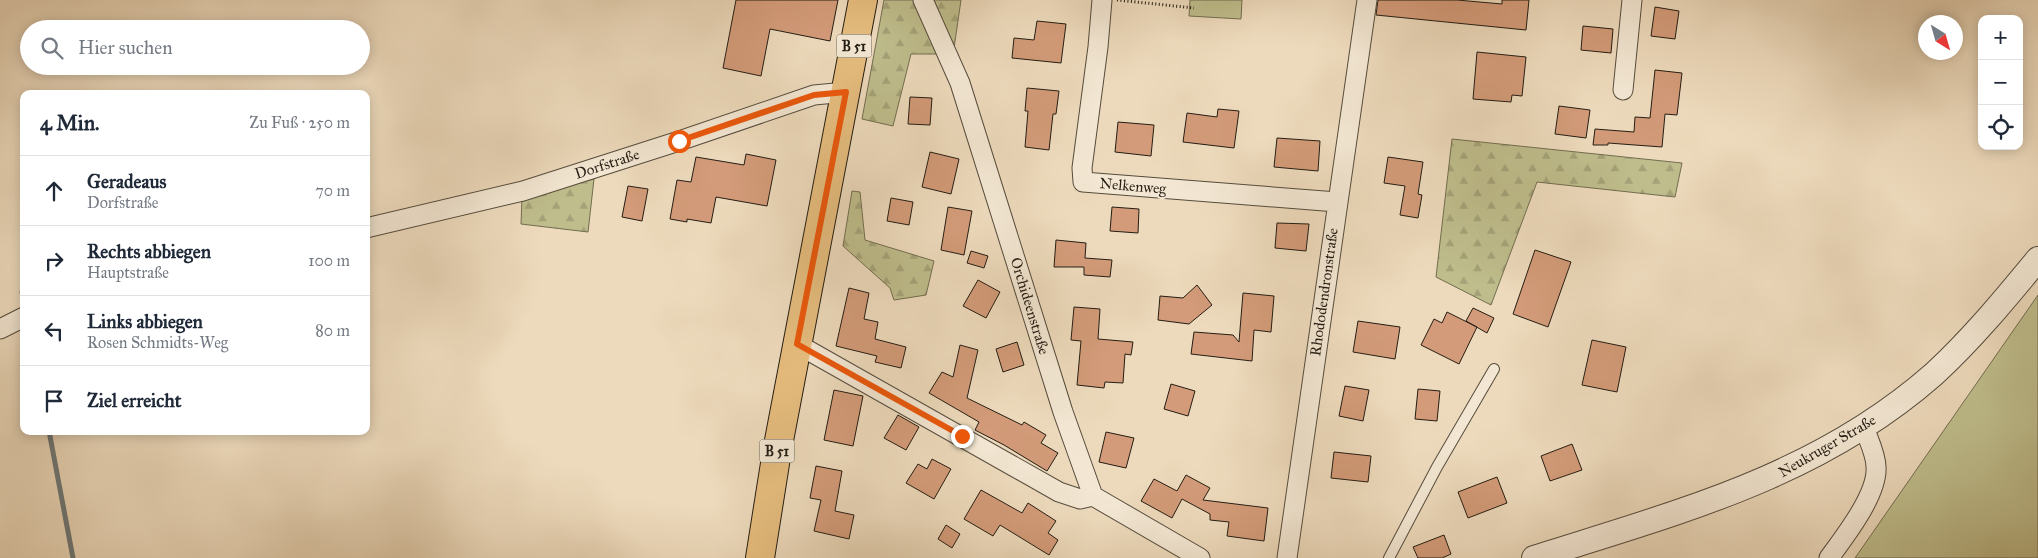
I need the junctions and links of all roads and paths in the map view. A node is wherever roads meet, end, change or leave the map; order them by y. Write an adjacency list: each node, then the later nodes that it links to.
1 (863, 0): 9 (main road, B 51)
2 (923, 0): 18 (street, Orchideenstraße)
3 (1102, 0): 10 (street, Nelkenweg)
4 (1115, 0): 7 (path)
5 (1367, 0): 10 (street, Rhododendronstraße)
6 (1632, 0): 8 (street)
7 (1194, 8)
8 (1623, 90)
9 (846, 92): 11 (street, Dorfstraße); 15 (main road, B 51)
10 (1337, 202): 21 (street, Rhododendronstraße)
11 (370, 227)
12 (2038, 259): 17 (street, Neukruger Straße)
13 (20, 319): 14 (street)
14 (0, 329)
15 (797, 344): 18 (street); 19 (main road, B 51)
16 (1494, 369): 22 (lane)
17 (1864, 427): 23 (street, Neukruger Straße); 24 (street)
18 (1093, 496): 20 (street)
19 (760, 558)
20 (1200, 558)
21 (1287, 558)
22 (1388, 558)
23 (1534, 558)
24 (1829, 558)

